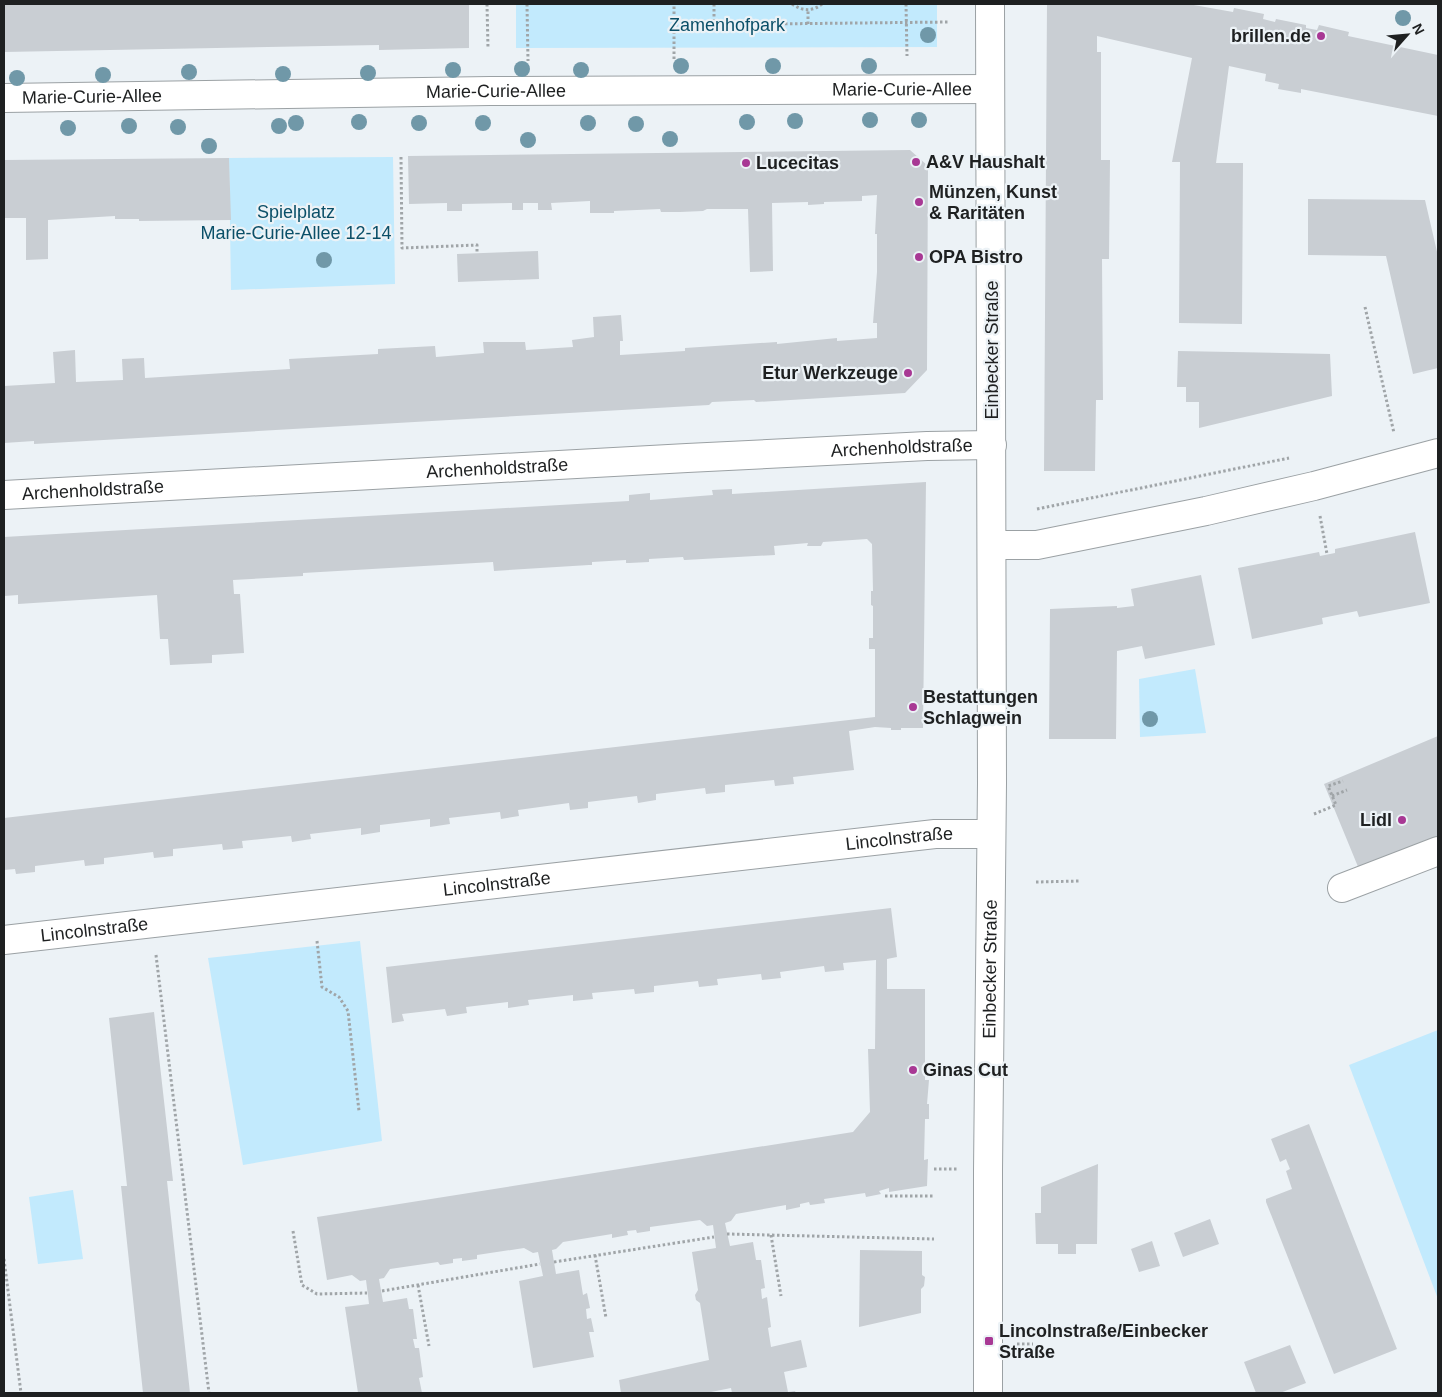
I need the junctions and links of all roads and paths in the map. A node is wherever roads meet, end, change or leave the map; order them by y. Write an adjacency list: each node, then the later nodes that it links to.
1 (487, 4): 15 (path)
2 (527, 4): 18 (path)
3 (674, 4): 14 (path)
4 (714, 4): 11 (path)
5 (792, 4): 9 (path)
6 (822, 4): 9 (path)
7 (906, 4): 13 (path)
8 (990, 4): 19 (street, Einbecker Straße)
9 (808, 10): 12 (path)
10 (949, 22): 13 (path)
11 (714, 24): 12 (path); 14 (path)
12 (808, 24): 13 (path)
13 (906, 24): 16 (path)
14 (675, 25): 17 (path)
15 (488, 48)
16 (907, 56)
17 (674, 59)
18 (528, 61)
19 (990, 89): 20 (street, Marie-Curie-Allee); 25 (street, Einbecker Straße)
20 (4, 98)
21 (401, 157): 22 (path)
22 (477, 253)
23 (1365, 307): 24 (path)
24 (1386, 402)
25 (992, 446): 28 (street, Archenholdstraße); 30 (street, Einbecker Straße)
26 (1438, 454): 30 (street)
27 (1298, 456): 29 (path)
28 (4, 495)
29 (1037, 509)
30 (992, 546): 35 (street, Einbecker Straße)
31 (1343, 781): 33 (path)
32 (1347, 790): 33 (path)
33 (1332, 796): 34 (path)
34 (1314, 814)
35 (991, 834): 40 (street, Lincolnstraße); 67 (street, Einbecker Straße)
36 (1438, 851): 39 (street)
37 (1080, 881): 38 (path)
38 (1036, 882)
39 (1342, 888)
40 (4, 940)
41 (317, 941): 43 (path)
42 (156, 955): 66 (path)
43 (359, 1111)
44 (934, 1169): 45 (path)
45 (960, 1169)
46 (885, 1196): 47 (path)
47 (935, 1196)
48 (293, 1231): 59 (path)
49 (727, 1234): 50 (path)
50 (771, 1235): 52 (path); 60 (path)
51 (714, 1236): 53 (path)
52 (934, 1239)
53 (595, 1255): 55 (path); 61 (path)
54 (4, 1259): 65 (path)
55 (554, 1262)
56 (540, 1264): 57 (path)
57 (418, 1285): 58 (path); 64 (path)
58 (382, 1291)
59 (367, 1293)
60 (781, 1296)
61 (606, 1318)
62 (1011, 1344): 63 (path)
63 (1033, 1344)
64 (429, 1346)
65 (21, 1393)
66 (208, 1393)
67 (988, 1393)

